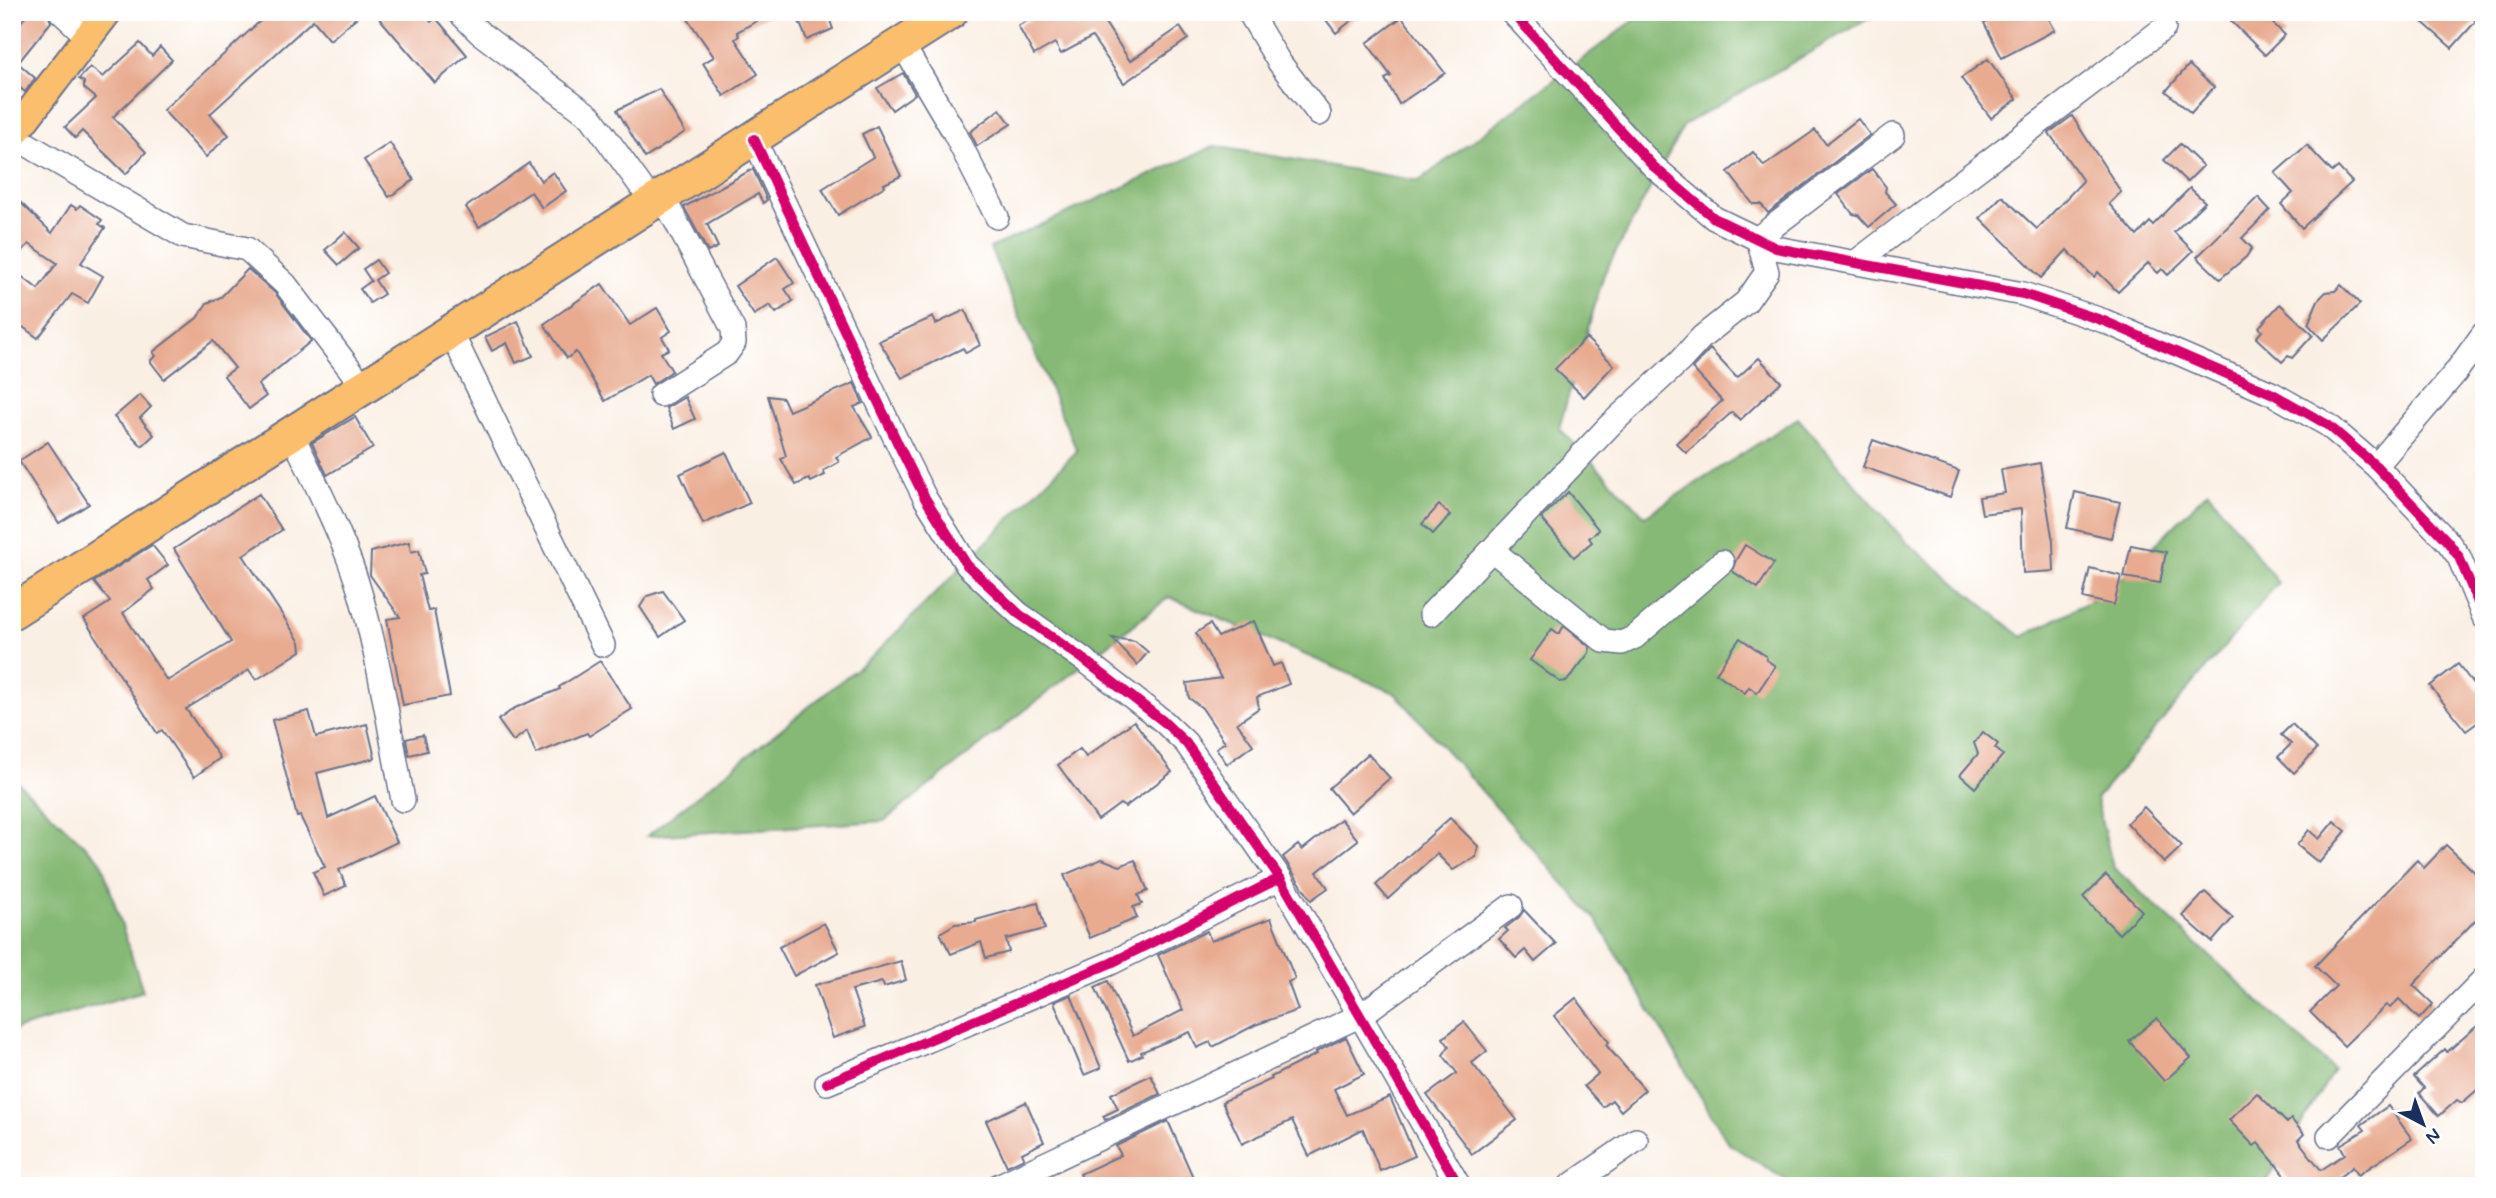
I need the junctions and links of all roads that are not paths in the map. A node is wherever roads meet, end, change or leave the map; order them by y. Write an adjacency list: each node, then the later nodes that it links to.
1 (61, 12): 8 (street)
2 (107, 12): 8 (main road)
3 (459, 12): 14 (street)
4 (951, 12): 9 (highway)
5 (1249, 12): 10 (street)
6 (1512, 12): 16 (street)
7 (2164, 28): 17 (street)
8 (88, 37): 12 (main road)
9 (902, 44): 13 (highway); 15 (street)
10 (1319, 114)
11 (1893, 135): 16 (street)
12 (13, 136): 20 (street)
13 (754, 139): 14 (highway); 31 (street)
14 (658, 200): 18 (highway); 21 (street)
15 (997, 217)
16 (1758, 238): 17 (street); 24 (street)
17 (1856, 262): 23 (street)
18 (451, 332): 20 (highway); 29 (street)
19 (2484, 333): 23 (street)
20 (363, 386): 22 (highway)
21 (661, 395)
22 (292, 434): 26 (highway); 30 (street)
23 (2376, 466): 28 (street)
24 (1492, 550): 25 (street); 27 (street)
25 (1721, 562)
26 (12, 612)
27 (1431, 614)
28 (2484, 617)
29 (603, 645)
30 (403, 800)
31 (1280, 878): 34 (street); 35 (street)
32 (1511, 906): 34 (street)
33 (2484, 979): 36 (street)
34 (1361, 1015): 38 (street); 39 (street)
35 (827, 1083)
36 (2329, 1136)
37 (1636, 1140): 40 (street)
38 (998, 1186)
39 (1459, 1186)
40 (1570, 1186)

